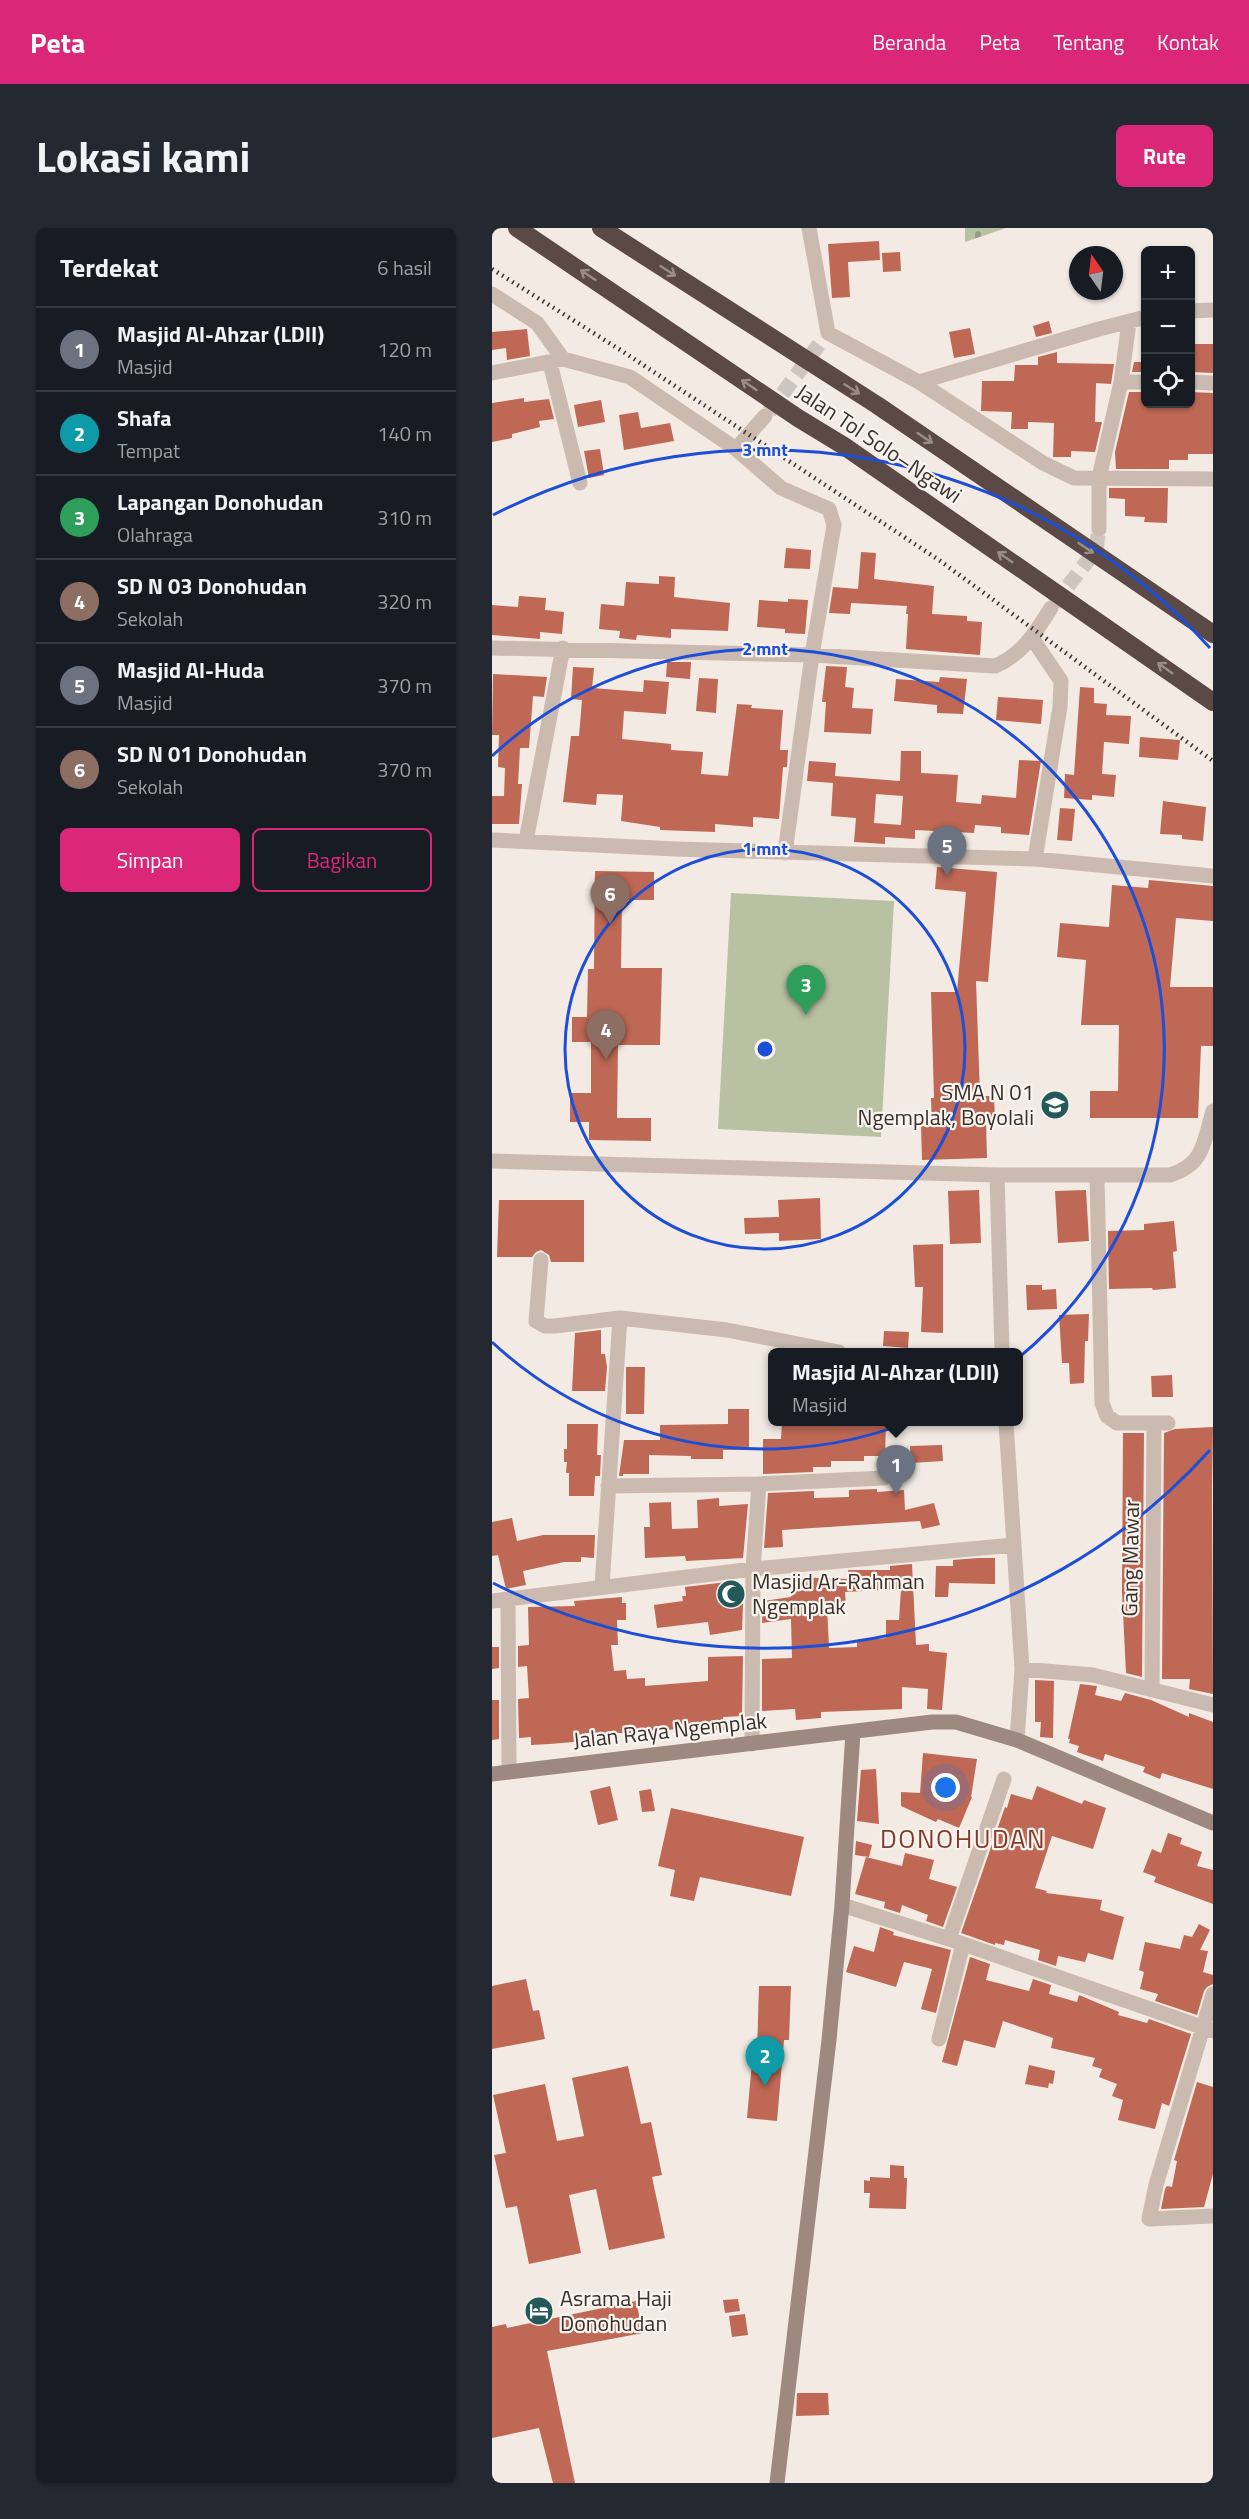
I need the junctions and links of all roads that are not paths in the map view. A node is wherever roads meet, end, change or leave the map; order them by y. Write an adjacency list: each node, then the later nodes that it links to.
1 (517, 228): 28 (highway, Jalan Tol Solo–Ngawi, one-way to 1)
2 (601, 228): 23 (highway, Jalan Tol Solo–Ngawi, one-way to 23)
3 (809, 228): 11 (street)
4 (492, 294): 9 (street)
5 (1213, 309): 6 (street)
6 (1195, 311)
7 (1141, 318): 8 (street)
8 (1129, 322): 11 (street); 12 (street)
9 (556, 361): 10 (street); 17 (street); 20 (street)
10 (492, 373)
11 (919, 382): 18 (street)
12 (1121, 382): 13 (street); 18 (street)
13 (1141, 382)
14 (1195, 382): 15 (street)
15 (1213, 382)
16 (765, 416): 17 (street)
17 (736, 449): 27 (street)
18 (1099, 478): 19 (street); 21 (street)
19 (1213, 479)
20 (580, 483)
21 (1099, 529)
22 (1051, 608): 24 (street)
23 (1213, 634)
24 (1032, 638): 27 (street); 32 (street)
25 (492, 648): 26 (street)
26 (563, 648): 27 (street); 30 (street)
27 (812, 655): 31 (street)
28 (1213, 702)
29 (492, 840): 30 (street)
30 (526, 841): 31 (street)
31 (785, 853): 32 (street)
32 (1035, 859): 33 (street)
33 (1213, 876)
34 (1213, 1111): 37 (street)
35 (492, 1161): 36 (street)
36 (997, 1175): 37 (street); 41 (street)
37 (1097, 1176): 51 (street, Gang Mawar)
38 (541, 1260): 39 (street)
39 (620, 1318): 40 (street); 45 (street)
40 (815, 1348)
41 (1002, 1348)
42 (1006, 1426): 46 (street)
43 (884, 1479): 44 (street)
44 (759, 1484): 45 (street); 47 (street)
45 (608, 1486): 48 (street)
46 (1014, 1545): 47 (street); 50 (street)
47 (753, 1569): 48 (street); 55 (street)
48 (602, 1586): 49 (street)
49 (500, 1600): 56 (street)
50 (1022, 1669): 51 (street); 54 (street)
51 (1152, 1689): 52 (street)
52 (1213, 1705)
53 (853, 1732): 54 (main road, Jalan Raya Ngemplak); 55 (main road, Jalan Raya Ngemplak); 60 (main road)
54 (1017, 1740): 59 (main road, Jalan Raya Ngemplak)
55 (752, 1744): 56 (main road, Jalan Raya Ngemplak)
56 (509, 1772): 57 (main road, Jalan Raya Ngemplak)
57 (492, 1774)
58 (1004, 1779): 61 (street)
59 (1213, 1823)
60 (842, 1905): 61 (street); 66 (main road)
61 (956, 1941): 63 (street); 64 (street)
62 (1213, 1994): 63 (street)
63 (1208, 2029): 65 (street)
64 (939, 2038)
65 (1213, 2216)
66 (777, 2483)

